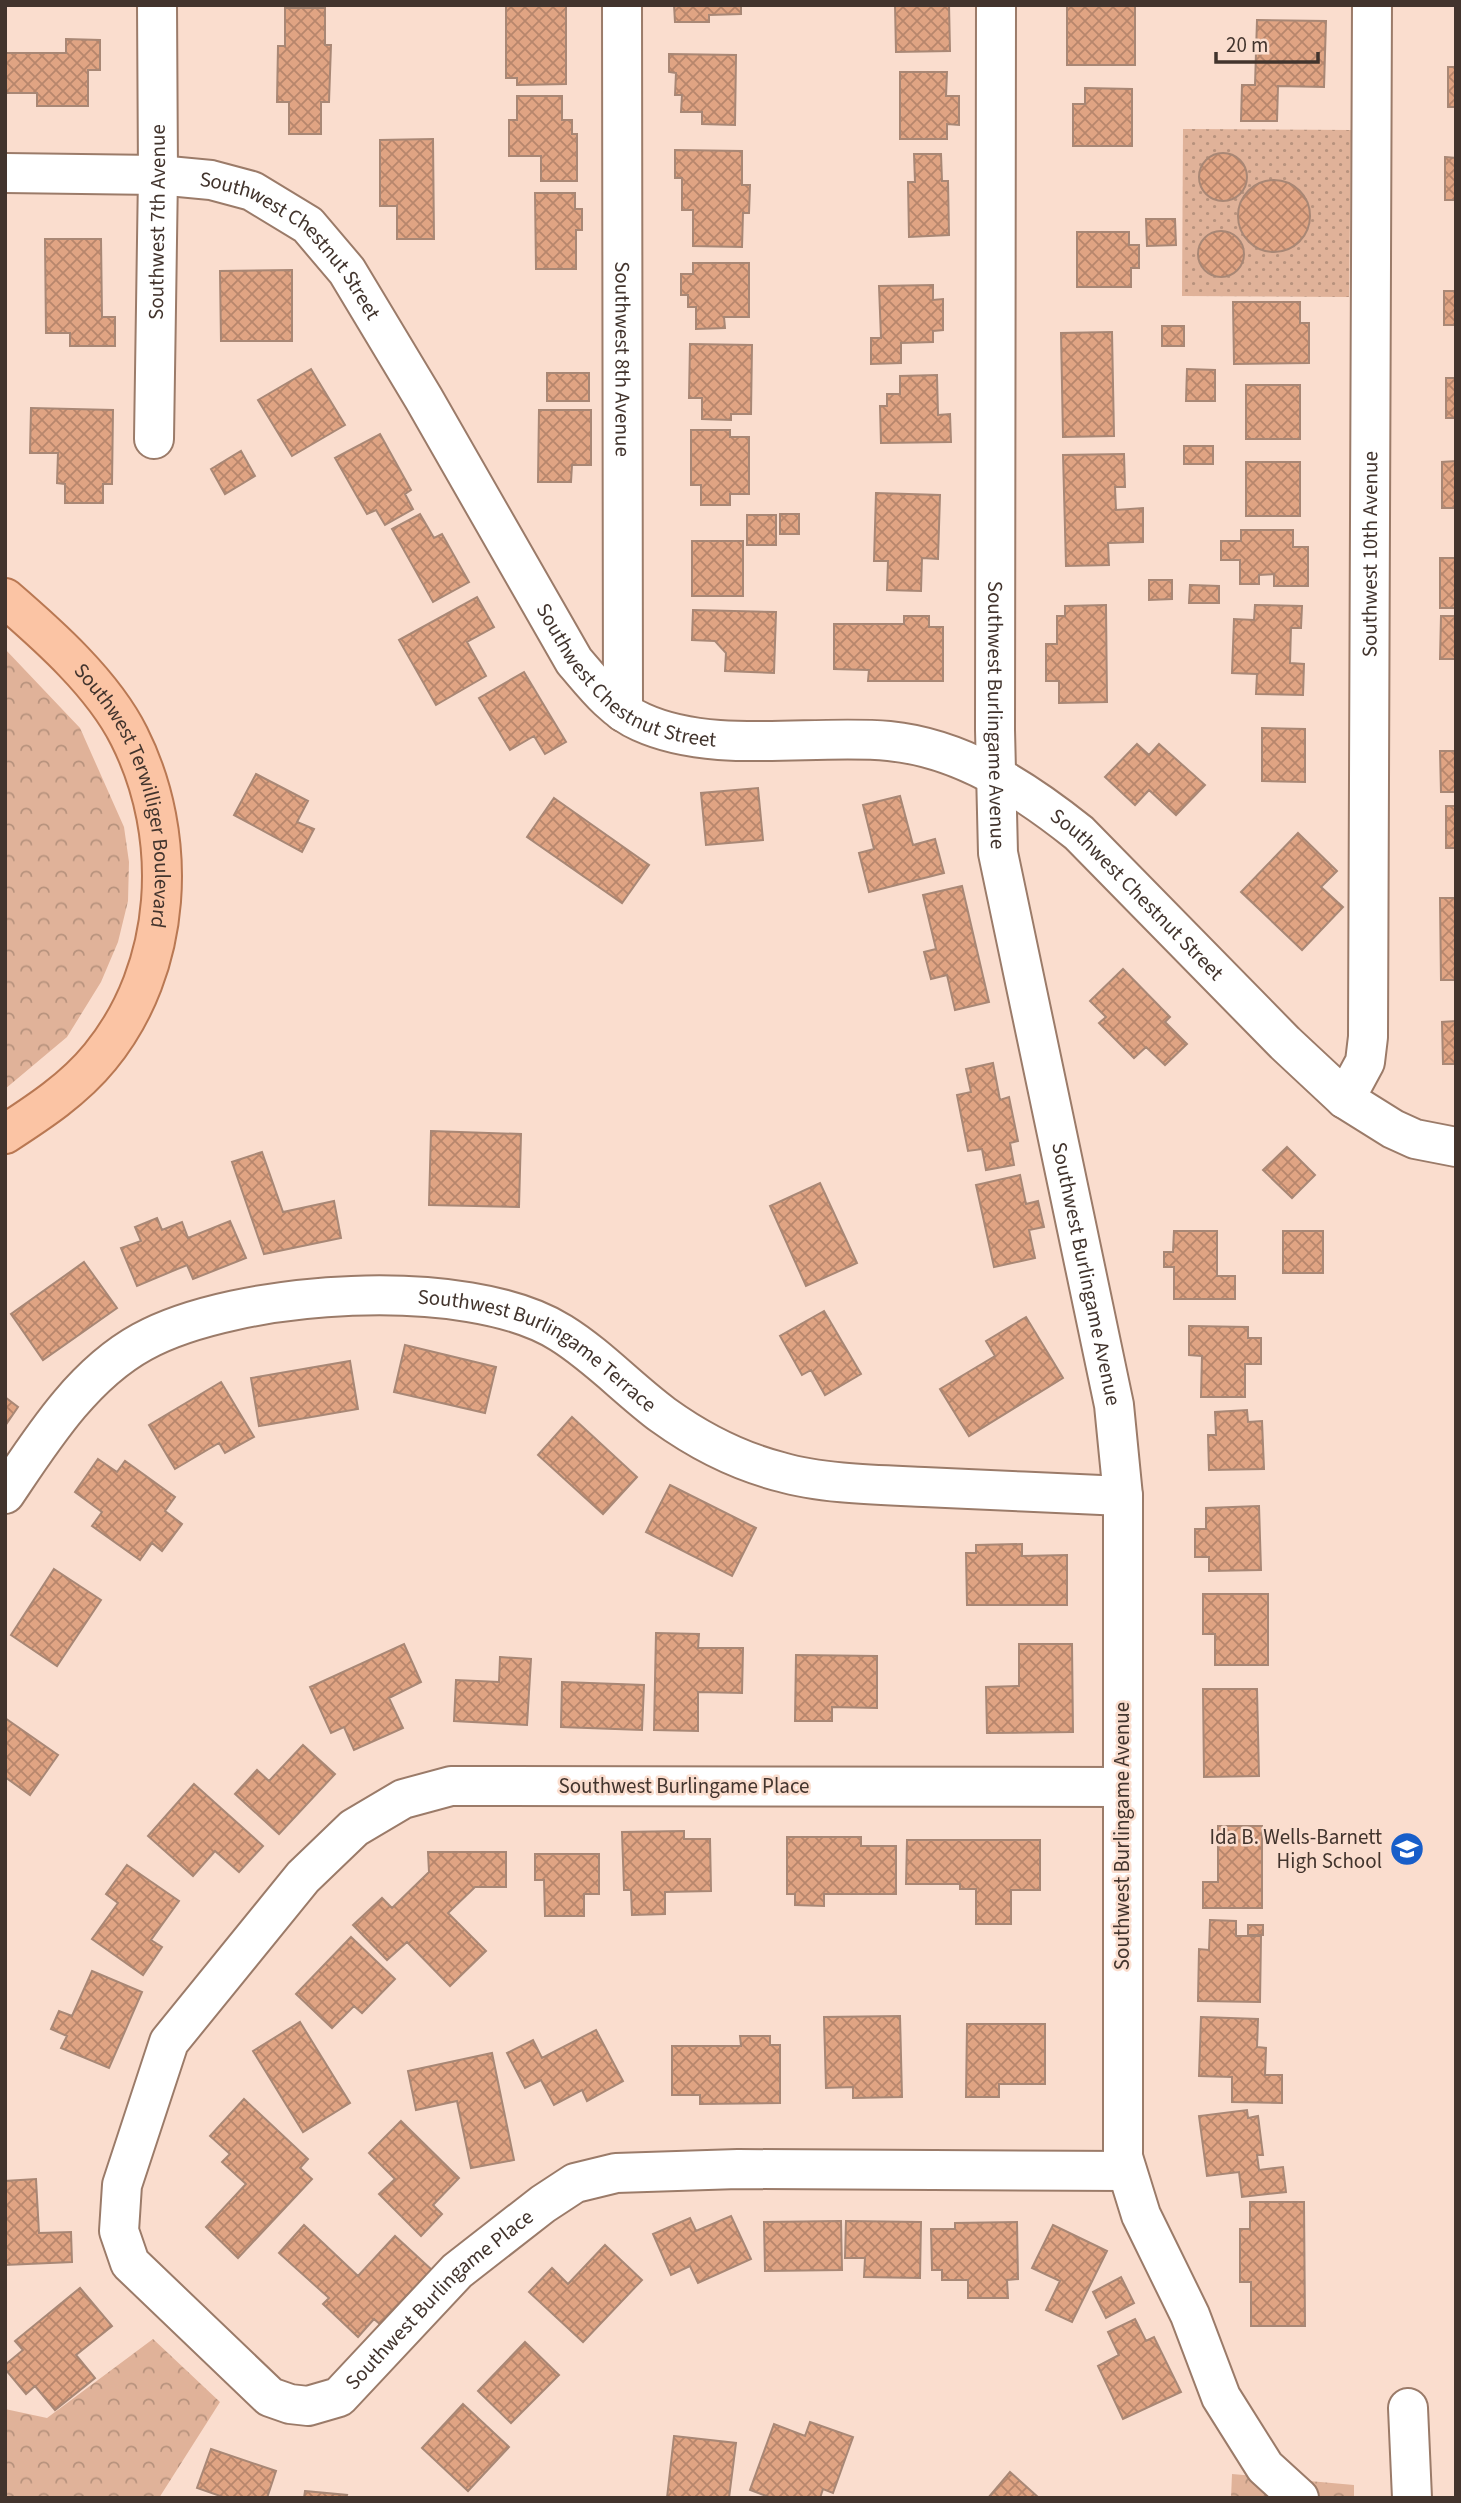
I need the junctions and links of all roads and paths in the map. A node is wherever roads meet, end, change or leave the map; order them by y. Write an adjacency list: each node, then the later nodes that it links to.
1 (157, 5): 6 (street, Southwest 7th Avenue)
2 (622, 5): 9 (street, Southwest 8th Avenue)
3 (996, 5): 10 (street, Southwest Burlingame Avenue)
4 (1372, 5): 11 (street, Southwest 10th Avenue)
5 (5, 173): 6 (street, Southwest Chestnut Street)
6 (158, 175): 7 (street, Southwest 7th Avenue); 9 (street, Southwest Chestnut Street)
7 (154, 439)
8 (5, 598): 12 (main road, Southwest Terwilliger Boulevard)
9 (623, 712): 10 (street, Southwest Chestnut Street)
10 (996, 776): 11 (street, Southwest Chestnut Street); 15 (street, Southwest Burlingame Avenue)
11 (1345, 1099): 13 (street, Southwest Chestnut Street)
12 (5, 1135)
13 (1456, 1147)
14 (5, 1494): 15 (street, Southwest Burlingame Terrace)
15 (1124, 1496): 16 (street, Southwest Burlingame Avenue)
16 (1122, 1787): 17 (street, Southwest Burlingame Avenue); 17 (street, Southwest Burlingame Place)
17 (1126, 2171): 19 (street, Southwest Burlingame Avenue)
18 (1408, 2408): 20 (street)
19 (1300, 2498)
20 (1412, 2498)

